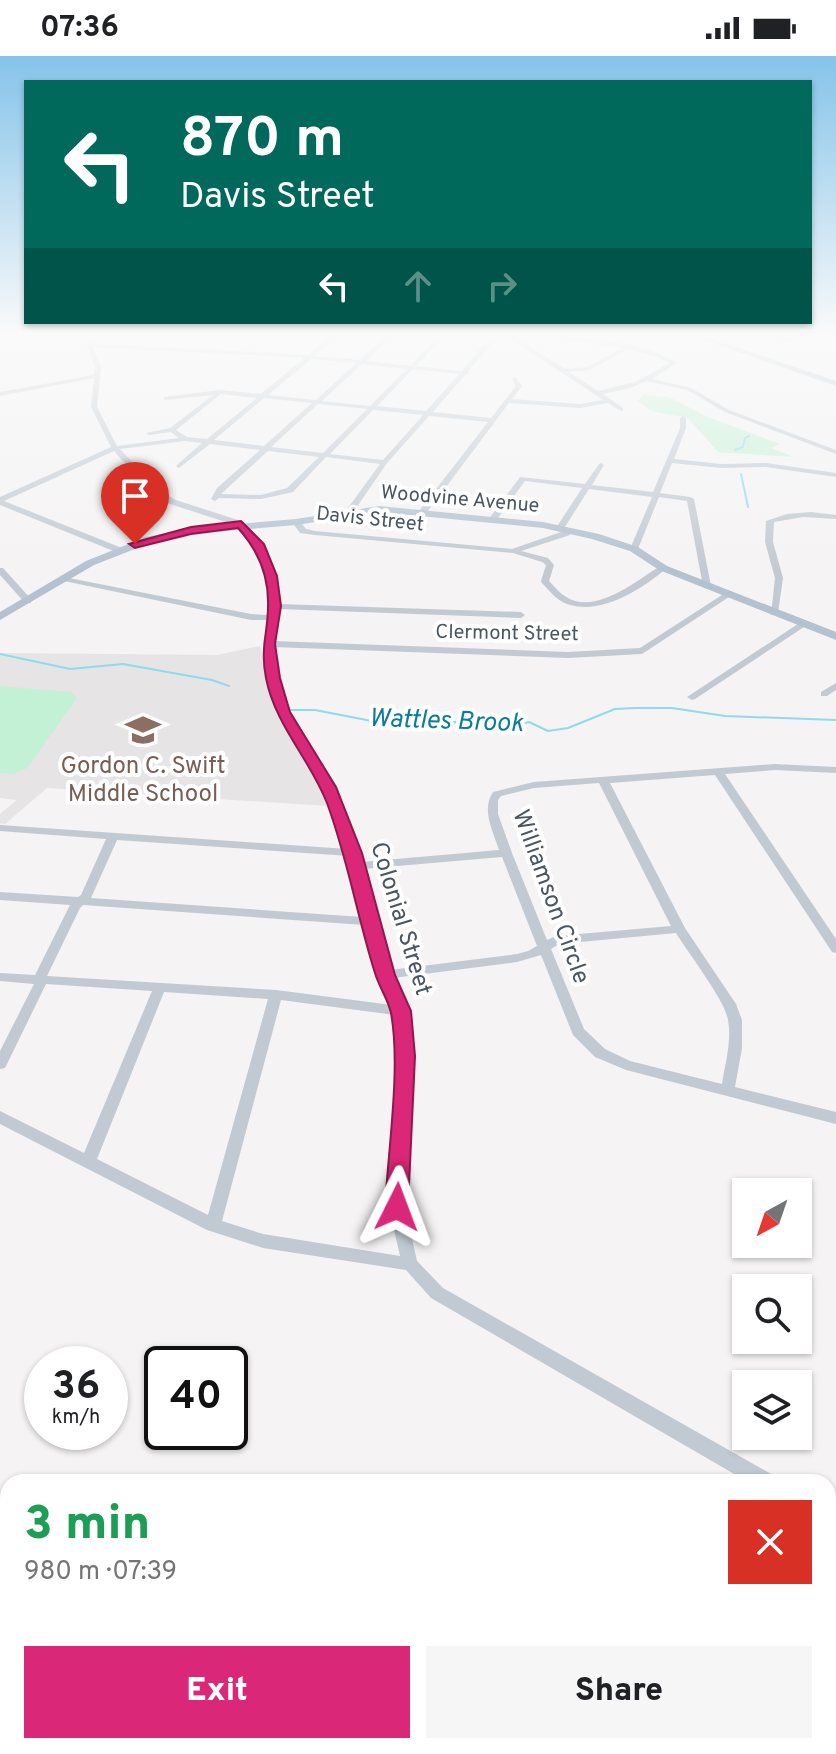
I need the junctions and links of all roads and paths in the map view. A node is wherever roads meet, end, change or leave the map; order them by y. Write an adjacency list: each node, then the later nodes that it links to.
1 (97, 413): 16 (street)
2 (193, 413): 12 (street)
3 (244, 413): 15 (street)
4 (303, 413): 17 (street)
5 (367, 413): 19 (street)
6 (423, 413): 9 (street)
7 (497, 413): 11 (street)
8 (733, 413): 18 (street)
9 (430, 414): 11 (street); 21 (street)
10 (683, 418): 20 (street)
11 (491, 420): 31 (street)
12 (172, 430): 13 (street); 14 (street)
13 (149, 433)
14 (185, 439): 15 (street); 16 (street)
15 (209, 441): 17 (street); 23 (street)
16 (115, 448): 28 (street); 30 (street)
17 (265, 449): 19 (street); 27 (street)
18 (836, 452)
19 (324, 455): 21 (street); 27 (street)
20 (669, 461): 24 (street); 26 (street)
21 (385, 462): 29 (street)
22 (601, 465): 25 (street)
23 (179, 466)
24 (836, 475)
25 (585, 486): 26 (street); 34 (street); 39 (street)
26 (656, 493): 41 (street); 47 (street)
27 (217, 496): 30 (street)
28 (0, 501): 42 (street)
29 (349, 512): 31 (main road, Woodvine Avenue); 35 (main road, Woodvine Avenue)
30 (209, 513): 32 (street)
31 (422, 513): 34 (main road, Woodvine Avenue)
32 (221, 517): 37 (street); 38 (main road)
33 (836, 517): 51 (street)
34 (492, 520): 39 (main road, Woodvine Avenue)
35 (296, 522): 36 (main road, Davis Street); 43 (street, Davis Street)
36 (265, 523): 37 (main road, Davis Street); 40 (street)
37 (241, 524): 38 (main road, Davis Street); 40 (street, Colonial Street)
38 (210, 528): 42 (main road, Davis Street)
39 (567, 530): 41 (main road); 43 (street, Davis Street)
40 (250, 535): 50 (street, Colonial Street)
41 (634, 549): 44 (main road)
42 (119, 550): 46 (main road, Davis Street)
43 (513, 551): 44 (street)
44 (663, 568): 47 (main road)
45 (0, 570): 49 (street)
46 (64, 579): 49 (main road, Davis Street); 54 (street)
47 (707, 586): 48 (main road)
48 (728, 595): 51 (main road); 57 (street, Clermont Street)
49 (28, 601): 53 (main road, Davis Street)
50 (275, 606): 52 (street); 54 (street, Colonial Street)
51 (774, 613): 55 (main road)
52 (521, 615)
53 (0, 617)
54 (273, 618): 57 (street, Colonial Street)
55 (804, 623): 56 (main road); 60 (street)
56 (836, 636)
57 (268, 644): 67 (street, Colonial Street)
58 (836, 686): 59 (street)
59 (824, 694)
60 (692, 697)
61 (836, 770): 62 (street, Williamson Circle)
62 (718, 772): 63 (street, Williamson Circle); 73 (street)
63 (603, 780): 66 (street, Williamson Circle); 71 (street)
64 (0, 828): 65 (street)
65 (113, 836): 67 (street); 69 (street)
66 (506, 853): 67 (street); 72 (street, Williamson Circle)
67 (356, 859): 70 (street, Colonial Street)
68 (0, 896): 69 (street)
69 (80, 901): 70 (street); 76 (street)
70 (369, 921): 74 (street, Colonial Street)
71 (679, 929): 72 (street); 81 (street)
72 (543, 948): 74 (street); 81 (street, Williamson Circle)
73 (836, 949)
74 (385, 975): 79 (street, Colonial Street)
75 (0, 977): 76 (street)
76 (40, 980): 77 (street); 80 (street)
77 (159, 989): 78 (street); 84 (street)
78 (276, 995): 79 (street); 85 (street)
79 (401, 1011): 86 (street, Colonial Street)
80 (0, 1064)
81 (728, 1090): 83 (street, Williamson Circle)
82 (0, 1117): 84 (street)
83 (836, 1118)
84 (89, 1160): 85 (street)
85 (213, 1225): 86 (street)
86 (410, 1264): 87 (street)
87 (752, 1474)

